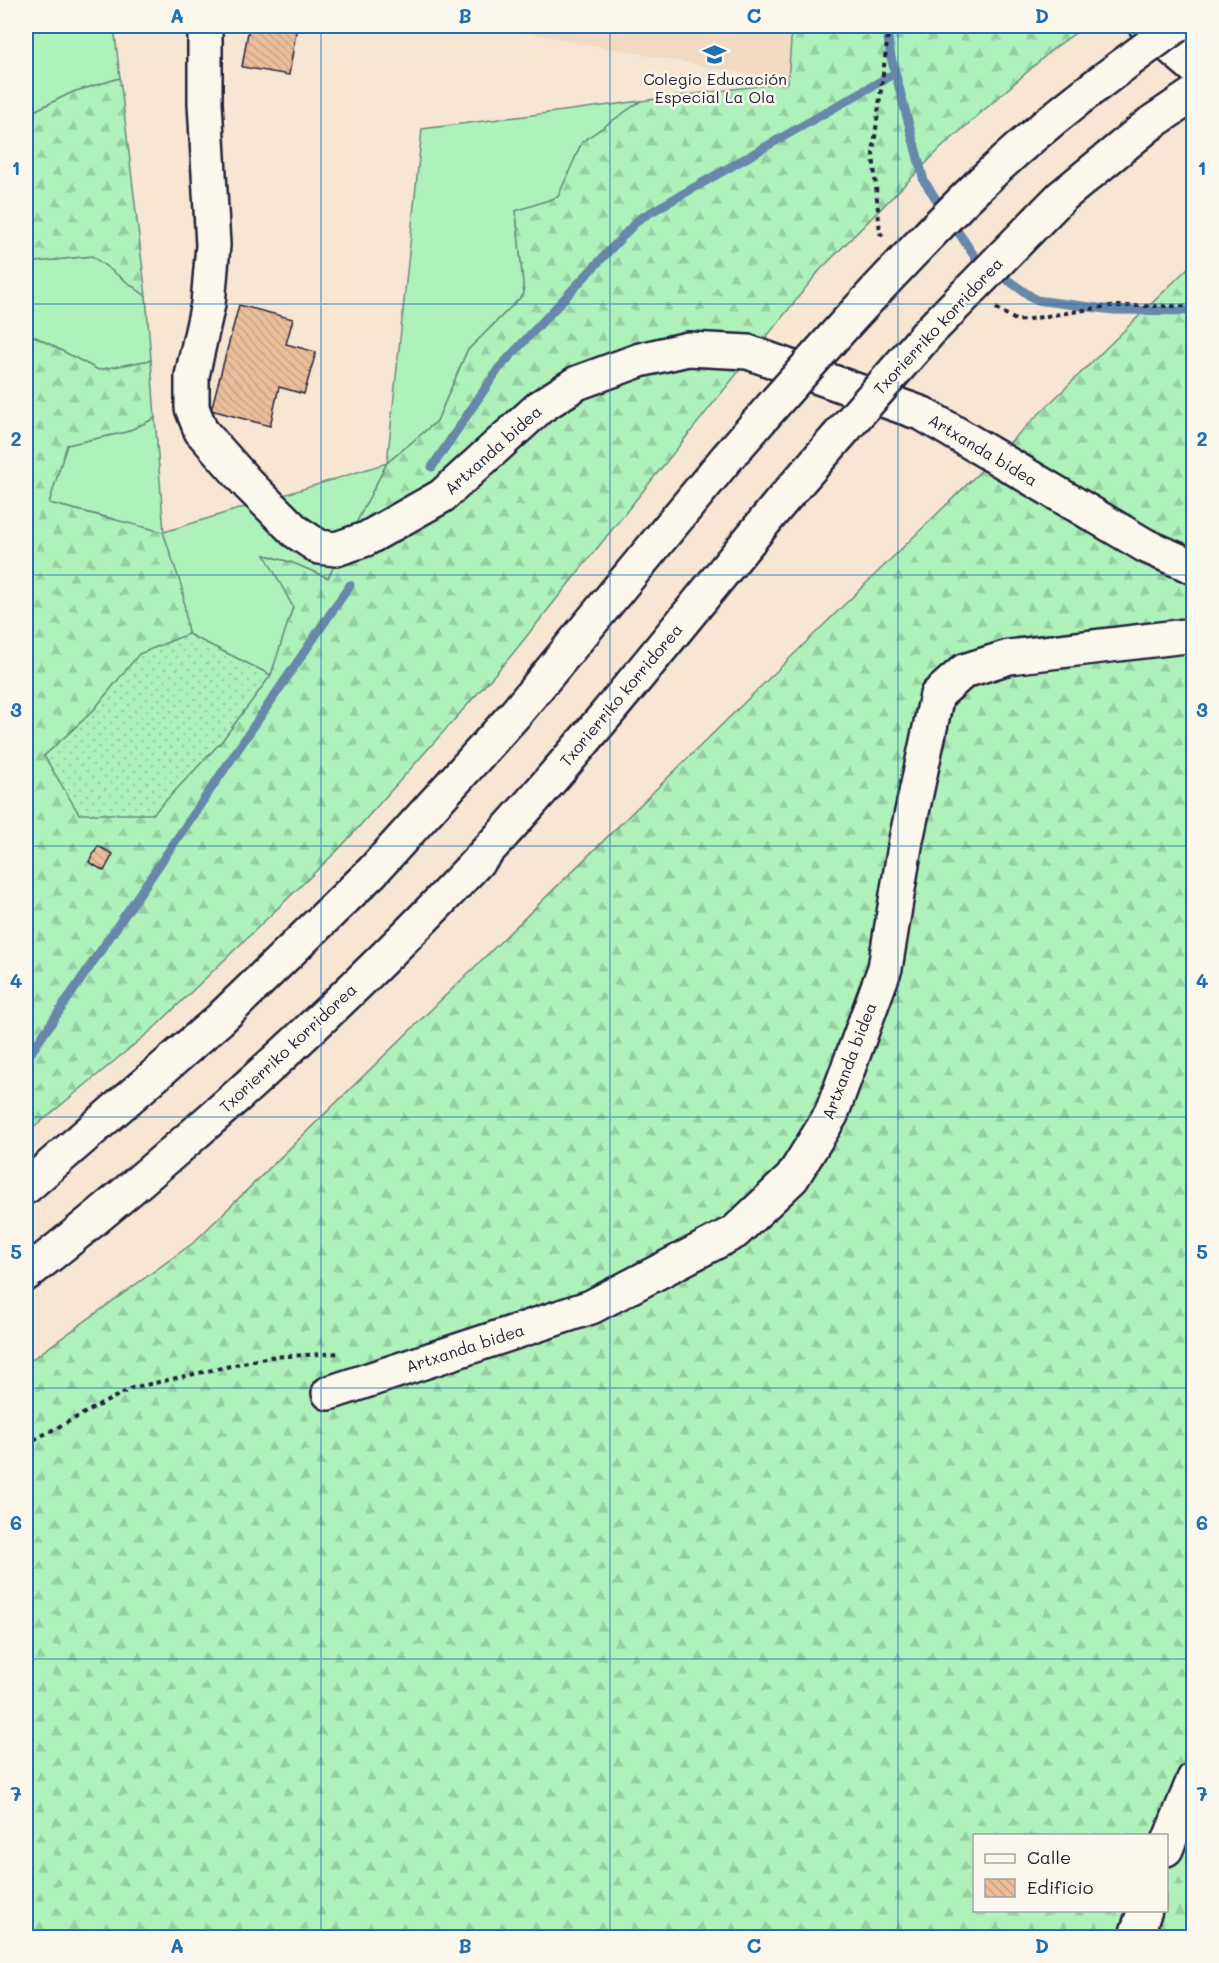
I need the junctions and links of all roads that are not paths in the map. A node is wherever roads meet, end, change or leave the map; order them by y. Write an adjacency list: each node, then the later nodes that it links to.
1 (205, 26): 6 (main road, Artxanda bidea)
2 (1146, 26): 4 (main road)
3 (1176, 26): 8 (main road, bridge)
4 (1194, 67)
5 (1194, 94): 9 (main road, Txorierriko korridorea, bridge)
6 (1194, 567)
7 (1194, 635): 10 (main road, Artxanda bidea)
8 (26, 1187)
9 (26, 1274)
10 (329, 1393)
11 (1194, 1779): 12 (main road)
12 (1168, 1846)
13 (1145, 1912): 14 (main road)
14 (1135, 1938)

